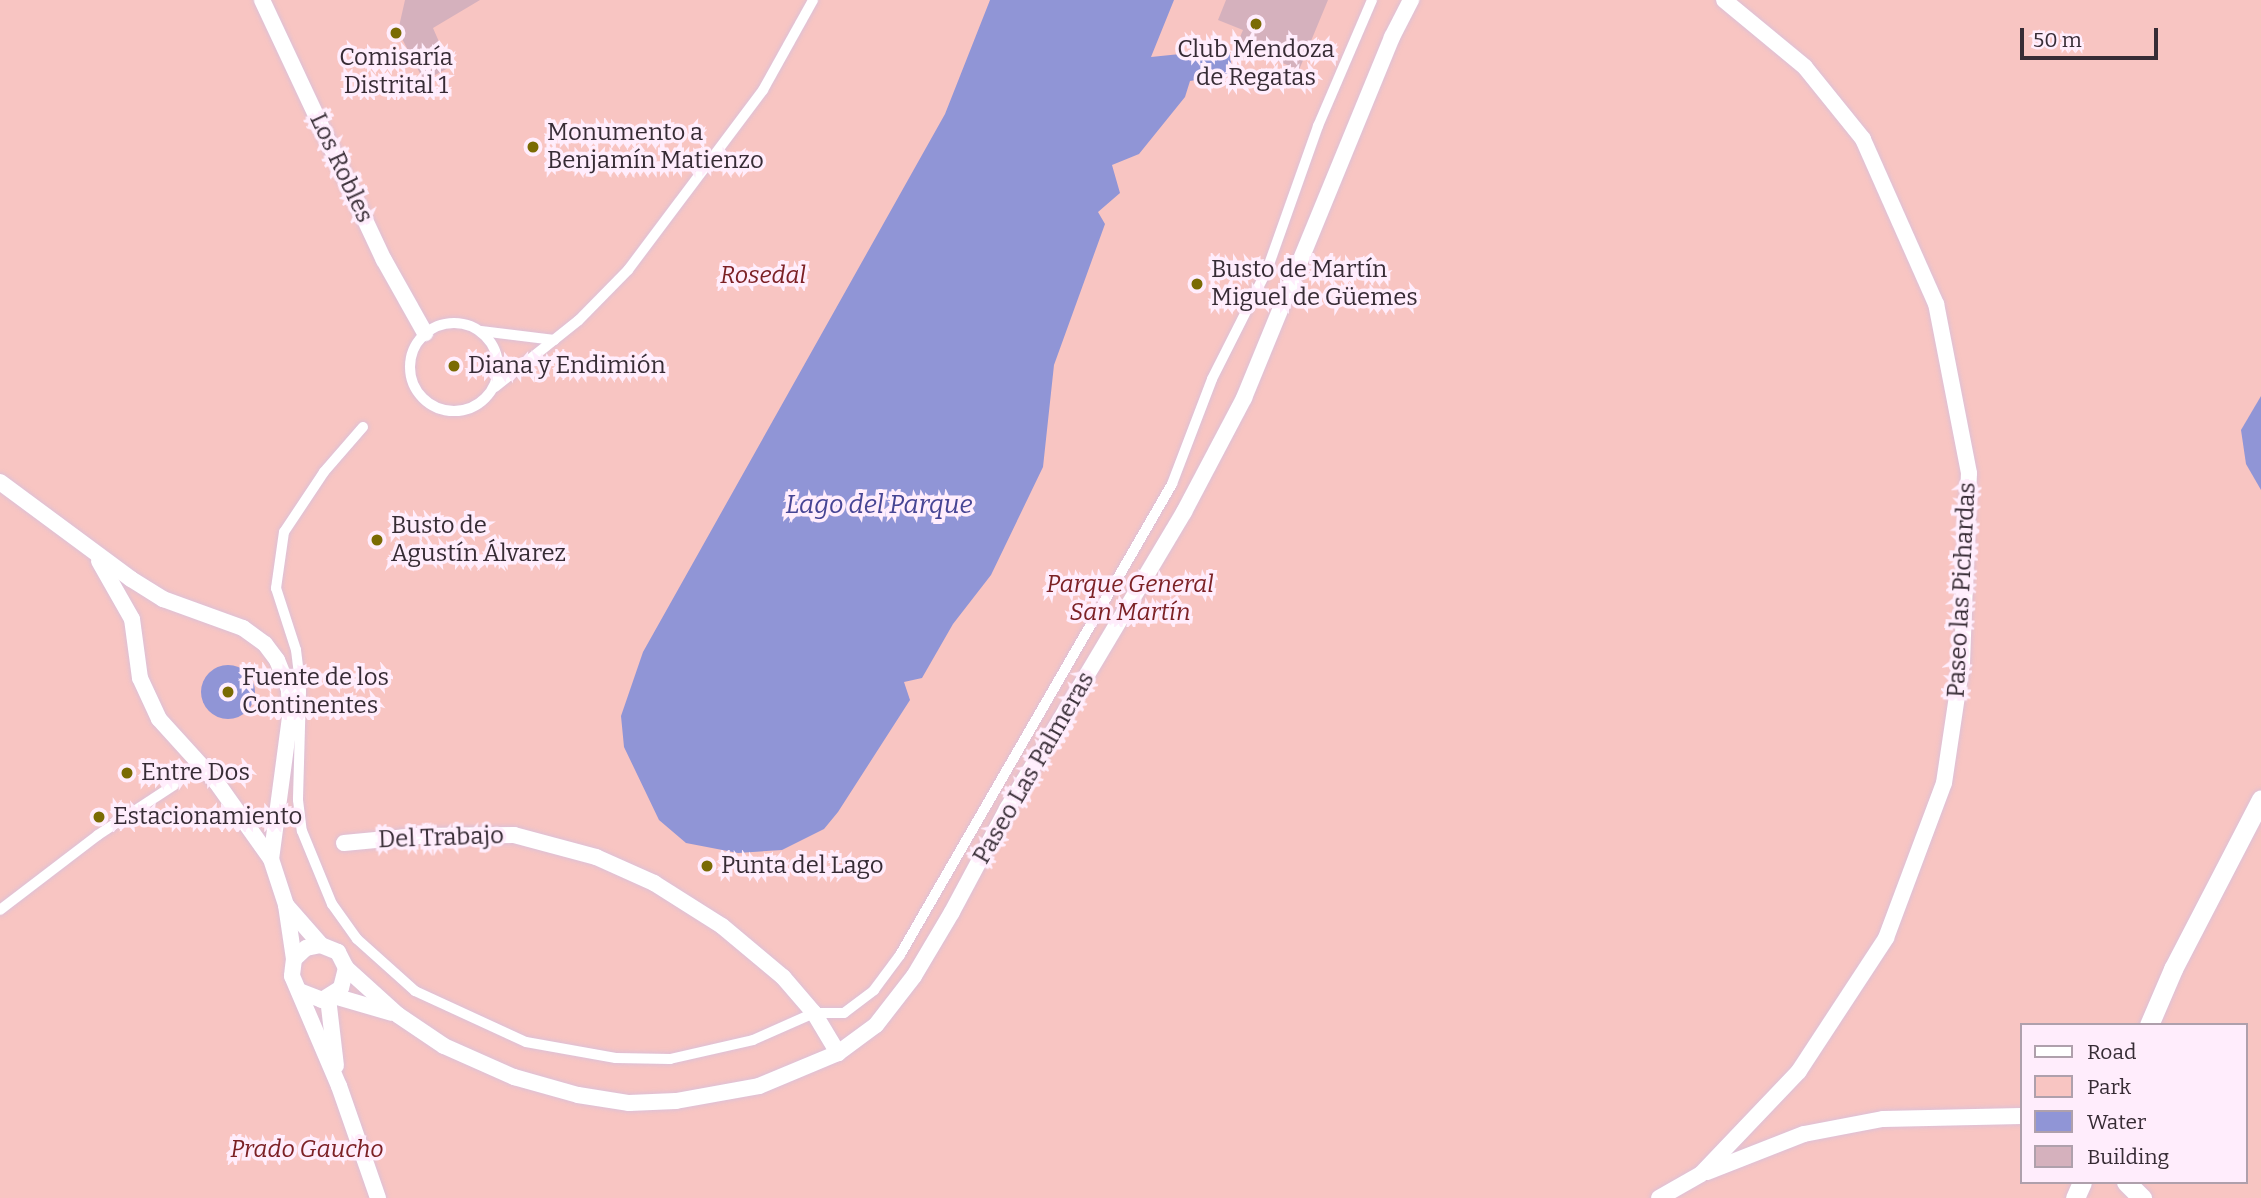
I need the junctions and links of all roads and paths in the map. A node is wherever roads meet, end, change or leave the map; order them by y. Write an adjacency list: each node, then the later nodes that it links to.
1 (262, 0): 7 (street, Los Robles)
2 (813, 0): 8 (street)
3 (1372, 0): 24 (street)
4 (1411, 0): 27 (street, Paseo Las Palmeras)
5 (1724, 0): 30 (street, Paseo las Pichardas)
6 (481, 331): 7 (street); 8 (street); 9 (street)
7 (425, 333): 9 (street)
8 (554, 340): 9 (street)
9 (495, 387)
10 (363, 427): 24 (street)
11 (0, 482): 12 (street)
12 (94, 553): 16 (street); 16 (street)
13 (174, 785): 18 (street)
14 (2261, 799): 26 (street)
15 (344, 843): 24 (street, Del Trabajo)
16 (271, 859): 17 (street)
17 (286, 905): 19 (street); 20 (street)
18 (0, 910)
19 (321, 945): 20 (street); 21 (street)
20 (295, 959): 22 (street)
21 (346, 968): 23 (street); 25 (street)
22 (299, 991): 23 (street); 28 (street)
23 (331, 997): 25 (street); 28 (street)
24 (814, 1013): 27 (street, Del Trabajo)
25 (398, 1015): 27 (street, Paseo Las Palmeras)
26 (2150, 1023)
27 (838, 1054)
28 (339, 1086): 32 (street)
29 (2020, 1116): 30 (street)
30 (1701, 1174): 33 (street, Paseo las Pichardas)
31 (2128, 1184): 34 (street)
32 (378, 1198)
33 (1659, 1198)
34 (2142, 1198)

